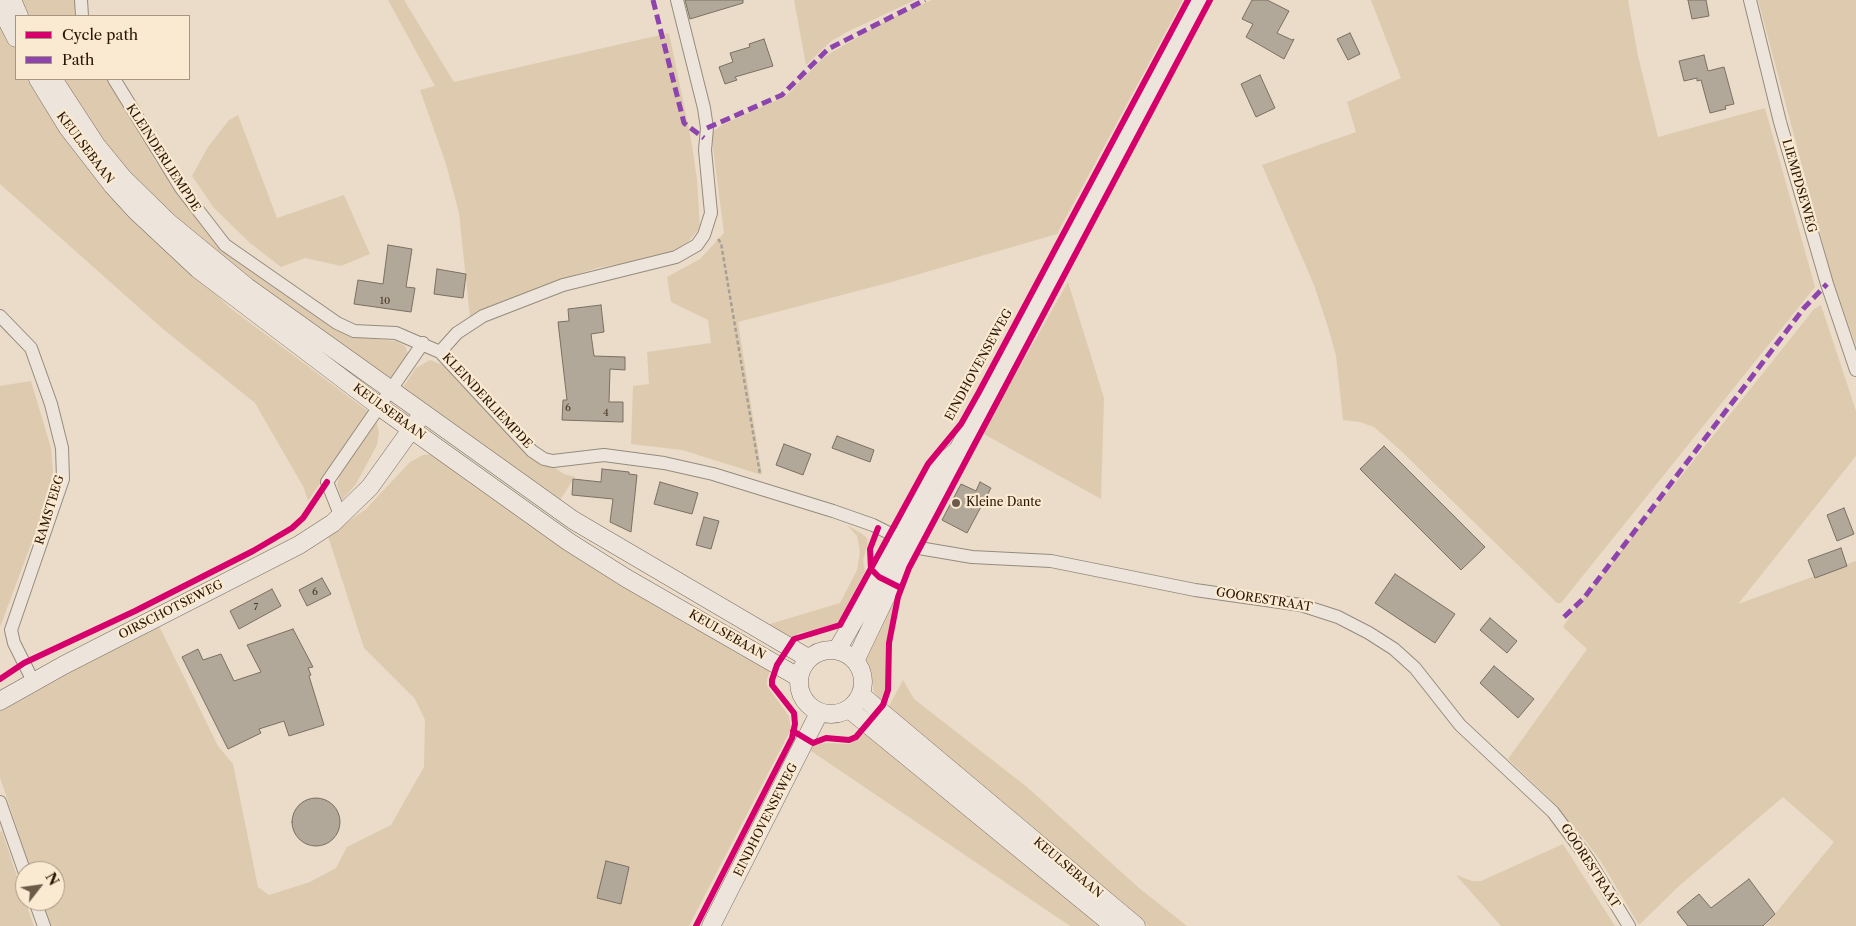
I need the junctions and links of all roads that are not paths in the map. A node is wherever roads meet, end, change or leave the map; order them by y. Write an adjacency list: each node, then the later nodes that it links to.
1 (12, 0): 7 (main road)
2 (81, 0): 8 (street)
3 (677, 0): 15 (street, KLEINDERLIEMPDE)
4 (1199, 0): 22 (main road, EINDHOVENSEWEG)
5 (1750, 0): 16 (street, LIEMPDSEWEG)
6 (0, 7): 9 (main road)
7 (20, 15)
8 (82, 15)
9 (15, 36)
10 (39, 80): 18 (main road, KEULSEBAAN)
11 (54, 80): 17 (main road, KEULSEBAAN)
12 (115, 80): 14 (street, KLEINDERLIEMPDE)
13 (0, 316): 27 (street, RAMSTEEG)
14 (423, 343): 15 (street); 17 (street)
15 (440, 352): 22 (street, KLEINDERLIEMPDE)
16 (1856, 370)
17 (392, 390): 18 (street); 19 (main road, KEULSEBAAN)
18 (380, 407): 20 (main road, KEULSEBAAN); 21 (street)
19 (423, 413): 20 (main road, OIRSCHOTSEWEG); 24 (main road, KEULSEBAAN)
20 (412, 428): 21 (main road, OIRSCHOTSEWEG); 26 (main road, KEULSEBAAN)
21 (341, 517): 27 (main road, OIRSCHOTSEWEG)
22 (907, 542): 23 (main road, EINDHOVENSEWEG); 25 (main road, EINDHOVENSEWEG); 39 (street, GOORESTRAAT)
23 (837, 650): 24 (main road); 25 (main road)
24 (808, 658): 26 (main road)
25 (855, 661): 28 (main road)
26 (798, 677): 31 (main road)
27 (34, 683): 29 (main road, OIRSCHOTSEWEG)
28 (861, 694): 30 (main road); 38 (main road, KEULSEBAAN)
29 (0, 701)
30 (849, 709): 31 (main road); 37 (main road, KEULSEBAAN)
31 (820, 713): 36 (main road, EINDHOVENSEWEG)
32 (0, 802): 33 (street)
33 (21, 861)
34 (39, 911): 35 (street)
35 (44, 926)
36 (711, 926)
37 (1114, 926)
38 (1136, 926)
39 (1629, 926)

